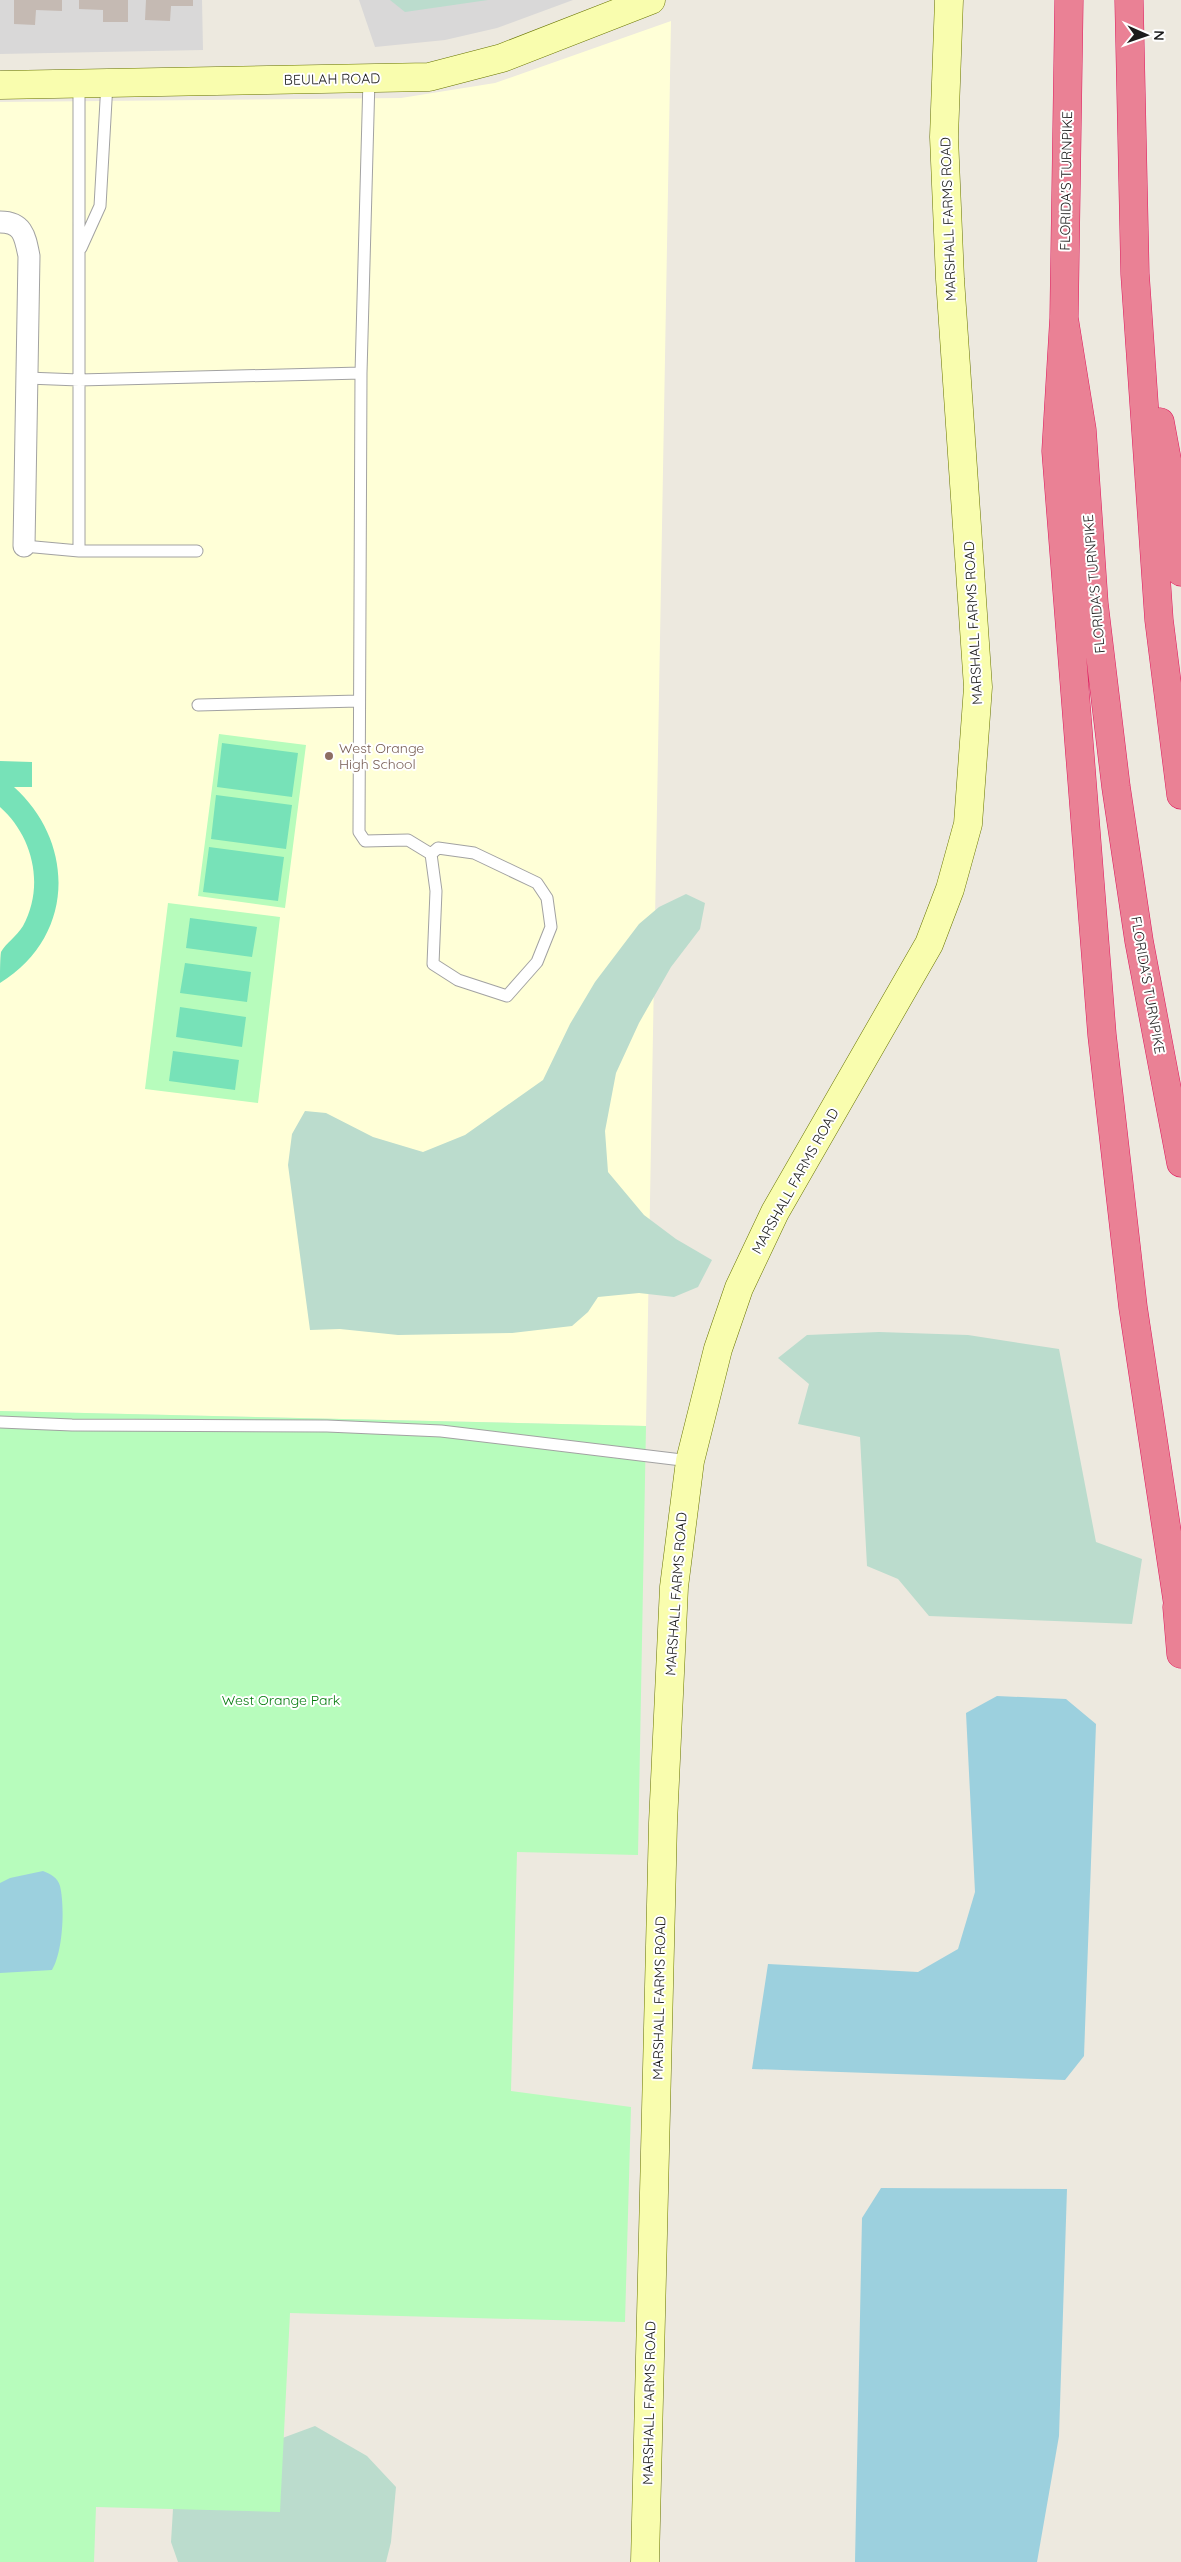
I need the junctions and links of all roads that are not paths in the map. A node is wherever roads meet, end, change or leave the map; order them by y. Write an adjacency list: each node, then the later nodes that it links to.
1 (651, 0): 5 (street, BEULAH ROAD)
2 (949, 0): 26 (street, MARSHALL FARMS ROAD)
3 (1069, 0): 12 (highway, FLORIDA'S TURNPIKE)
4 (1129, 0): 11 (highway)
5 (369, 79): 6 (street, BEULAH ROAD); 13 (lane)
6 (107, 83): 7 (street, BEULAH ROAD); 10 (lane)
7 (79, 84): 8 (street, BEULAH ROAD); 10 (lane)
8 (0, 85)
9 (0, 222): 14 (street)
10 (79, 252): 15 (lane)
11 (1135, 274): 19 (highway); 22 (highway)
12 (1064, 318): 24 (highway, FLORIDA'S TURNPIKE); 27 (highway)
13 (361, 373): 15 (lane); 20 (lane)
14 (27, 378): 15 (lane); 16 (street)
15 (79, 380): 18 (lane)
16 (24, 546): 18 (lane)
17 (197, 550): 18 (lane)
18 (78, 551)
19 (1181, 572)
20 (359, 700): 21 (lane); 23 (lane)
21 (198, 705)
22 (1181, 795)
23 (431, 854): 23 (lane)
24 (1181, 1163)
25 (0, 1422): 26 (lane)
26 (690, 1461): 30 (street, MARSHALL FARMS ROAD)
27 (1175, 1580): 28 (highway); 29 (highway)
28 (1181, 1625)
29 (1181, 1654)
30 (645, 2562)

